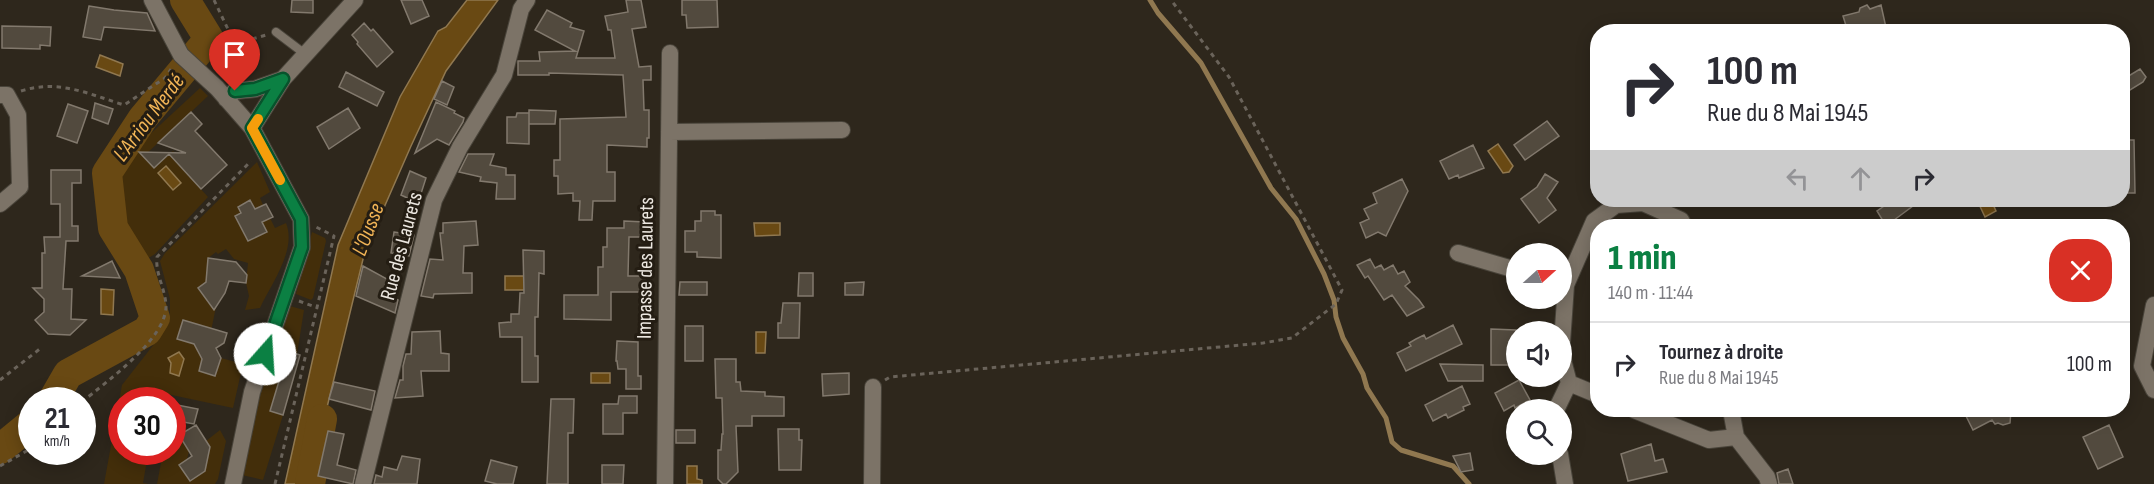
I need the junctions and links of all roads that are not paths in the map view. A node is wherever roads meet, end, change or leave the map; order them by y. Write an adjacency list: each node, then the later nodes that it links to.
1 (152, 0): 8 (street)
2 (355, 0): 6 (street)
3 (527, 0): 32 (street, Rue des Laurets)
4 (276, 32): 6 (lane)
5 (670, 53): 12 (street, Impasse des Laurets)
6 (306, 54): 7 (street)
7 (283, 79): 8 (street); 10 (street)
8 (217, 89): 10 (street)
9 (3, 95): 13 (street)
10 (252, 128): 31 (street)
11 (842, 130): 12 (street)
12 (669, 132): 33 (street, Impasse des Laurets)
13 (0, 204)
14 (1613, 207): 16 (street)
15 (1652, 207): 17 (street)
16 (1597, 219)
17 (1679, 219)
18 (1590, 229): 21 (street)
19 (1458, 253): 20 (street)
20 (1506, 267)
21 (1572, 267)
22 (2154, 305): 25 (street)
23 (1572, 384): 26 (street)
24 (873, 387): 34 (street)
25 (2154, 390)
26 (1590, 392)
27 (1651, 417): 29 (street)
28 (1732, 417): 29 (street)
29 (1736, 436): 36 (street)
30 (1562, 465): 35 (street)
31 (234, 484)
32 (363, 484)
33 (665, 484)
34 (872, 484)
35 (1565, 484)
36 (1769, 484)

